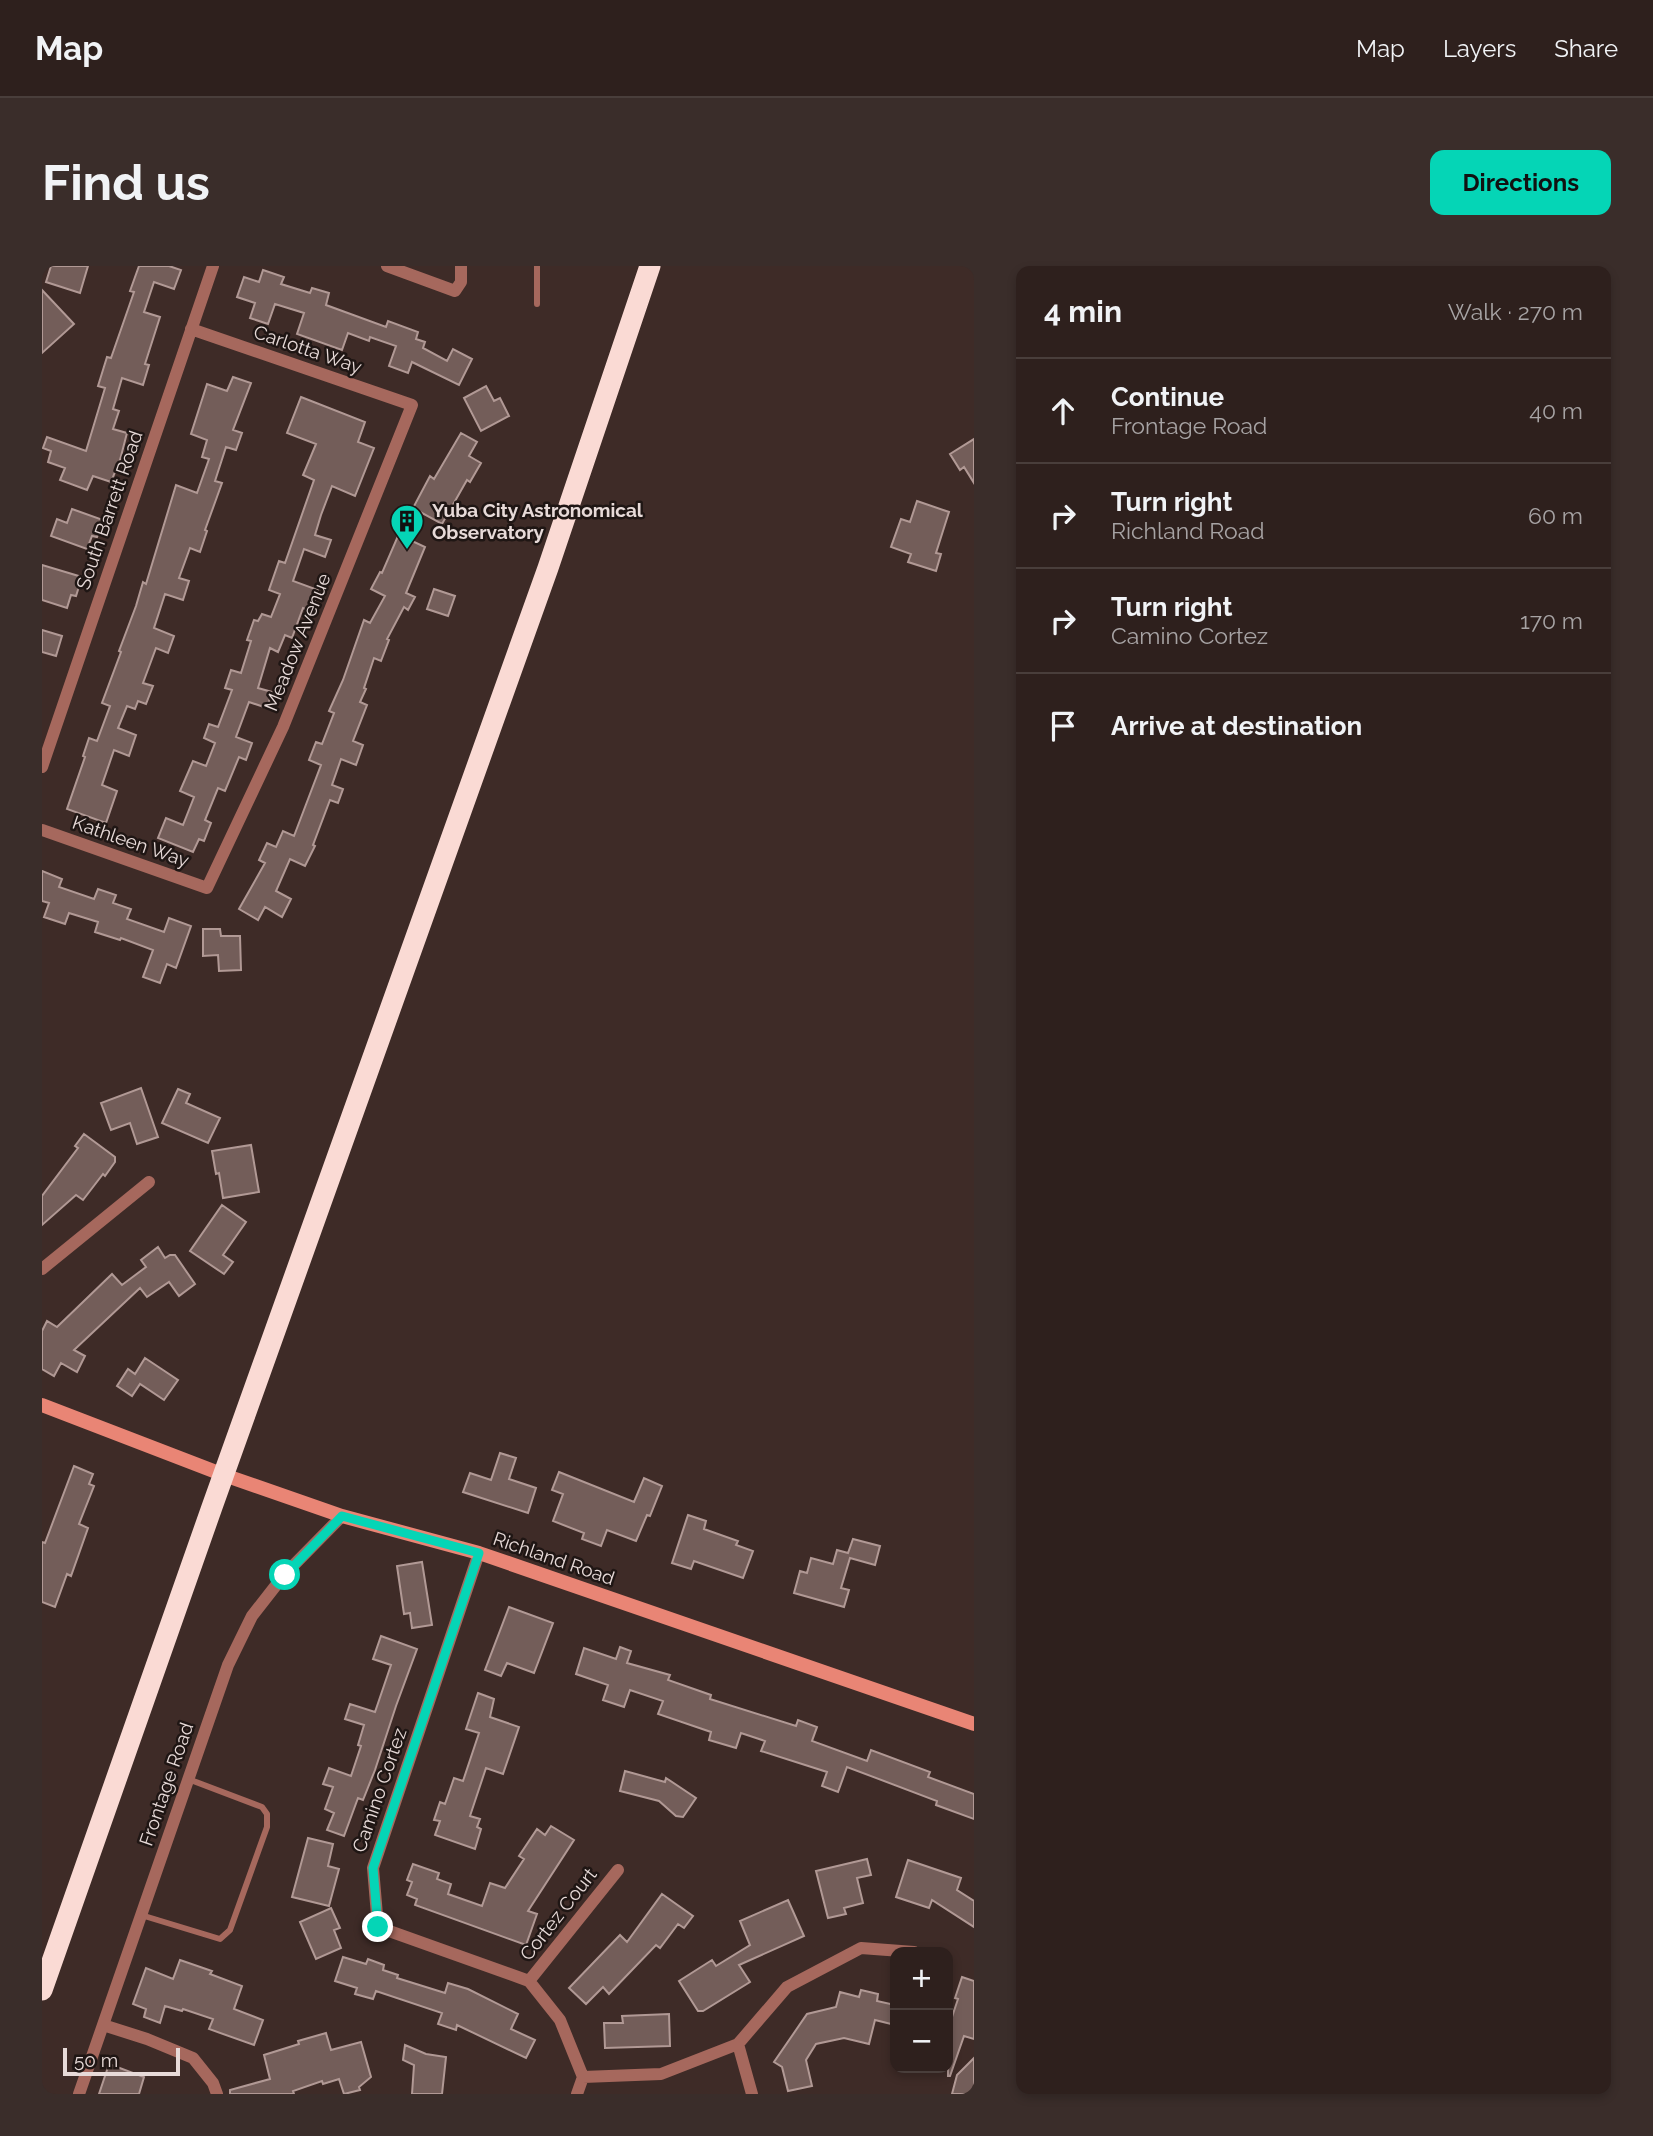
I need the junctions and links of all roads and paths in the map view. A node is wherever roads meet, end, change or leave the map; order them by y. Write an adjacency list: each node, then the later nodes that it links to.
1 (213, 266): 7 (street, South Barrett Road)
2 (387, 266): 3 (street)
3 (461, 266)
4 (537, 266): 6 (lane)
5 (650, 266): 15 (highway)
6 (537, 304)
7 (191, 329): 8 (street, Carlotta Way); 9 (street, South Barrett Road)
8 (412, 405): 11 (street, Meadow Avenue)
9 (42, 767)
10 (42, 830): 11 (street, Kathleen Way)
11 (207, 888)
12 (149, 1182): 13 (street)
13 (42, 1269)
14 (42, 1405): 15 (street, Richland Road)
15 (224, 1475): 16 (street, Richland Road); 24 (highway)
16 (342, 1516): 17 (street, Richland Road); 19 (street, Frontage Road)
17 (479, 1553): 18 (street, Richland Road); 23 (street, Camino Cortez)
18 (974, 1724)
19 (188, 1779): 21 (street, Frontage Road); 21 (lane)
20 (618, 1870): 23 (street, Cortez Court)
21 (141, 1915): 25 (street, Frontage Road)
22 (890, 1950): 26 (street)
23 (529, 1982): 27 (street)
24 (42, 1990)
25 (103, 2025): 28 (street, Frontage Road); 29 (street)
26 (738, 2044): 27 (street); 31 (street)
27 (583, 2077): 30 (street)
28 (79, 2094)
29 (218, 2094)
30 (578, 2094)
31 (752, 2094)

